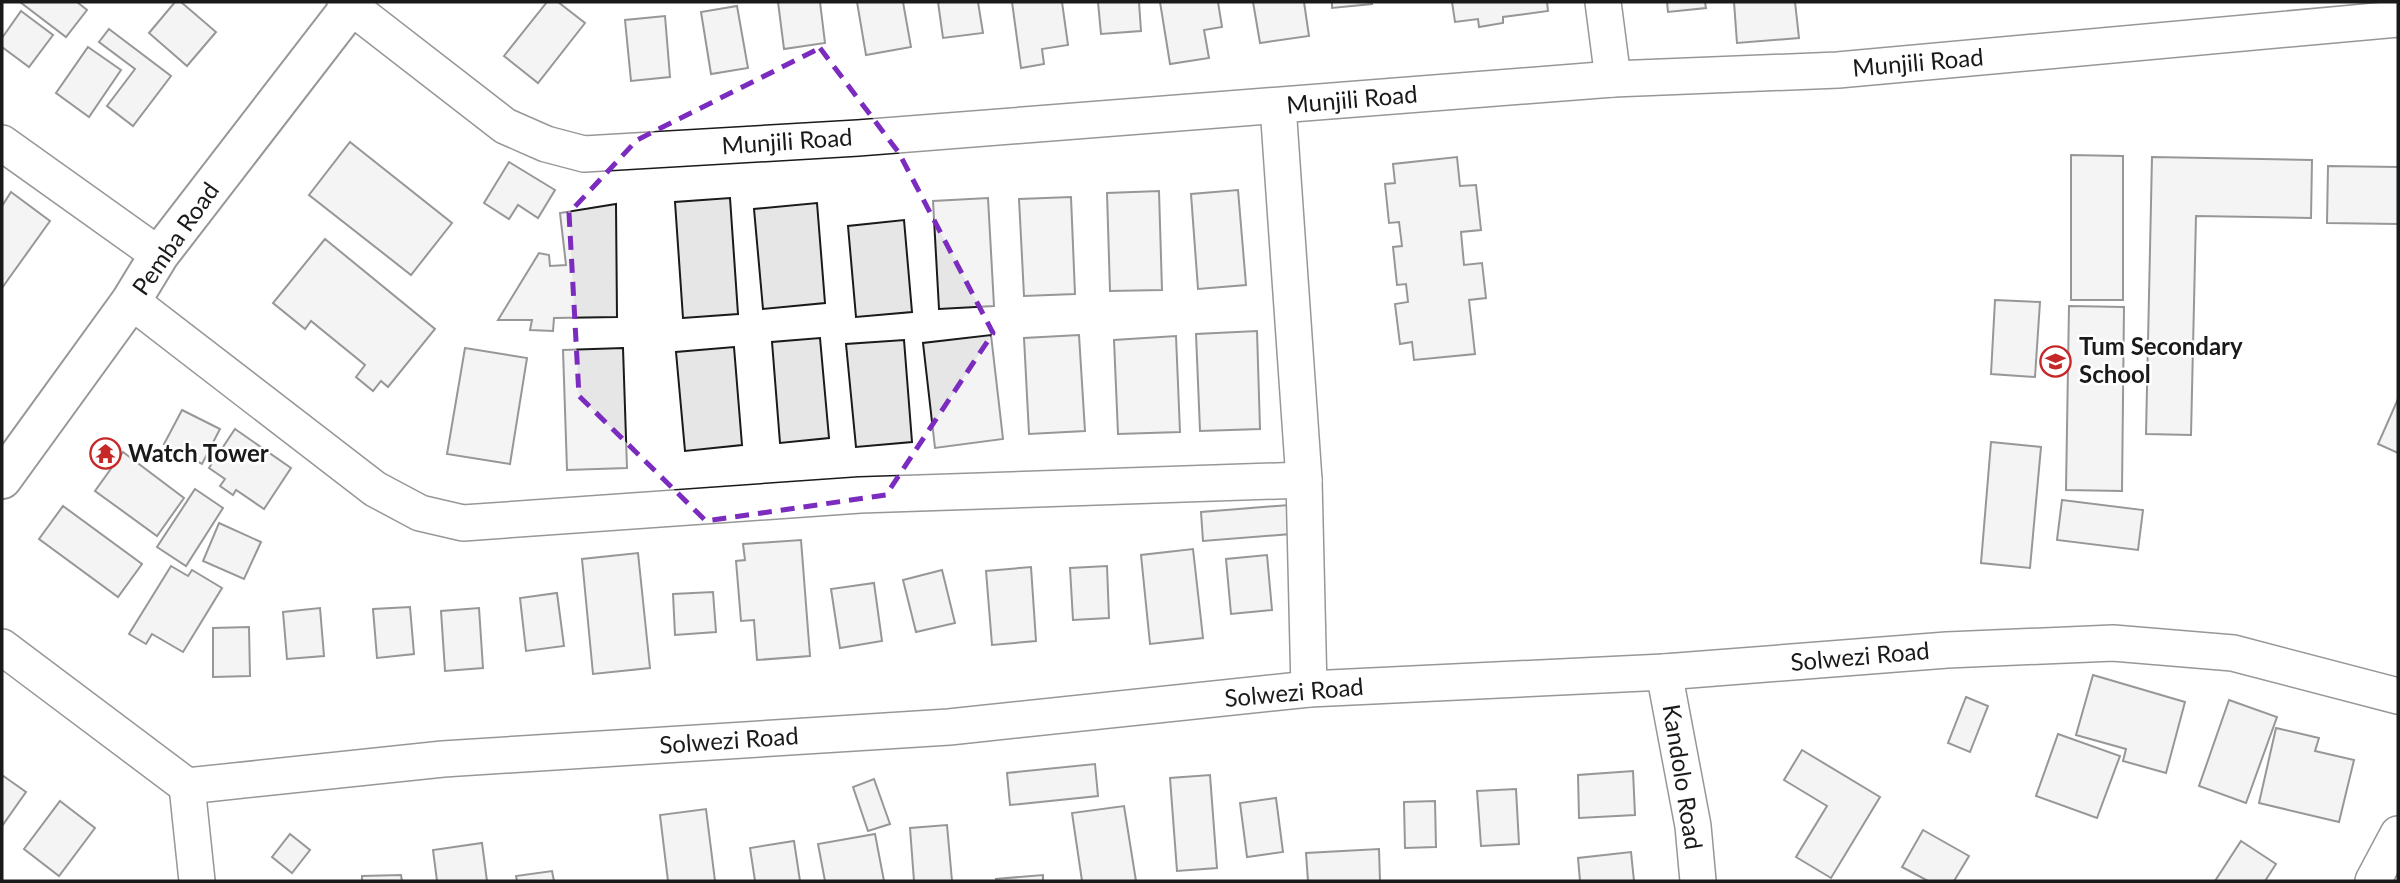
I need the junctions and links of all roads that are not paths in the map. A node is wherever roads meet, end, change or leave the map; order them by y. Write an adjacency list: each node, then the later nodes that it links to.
1 (1603, 2): 4 (street)
2 (350, 3): 5 (street, Munjili Road); 7 (street, Pemba Road)
3 (2398, 19): 4 (street, Munjili Road)
4 (1613, 79): 5 (street, Munjili Road)
5 (1278, 106): 10 (street)
6 (2, 143): 7 (street)
7 (159, 255): 8 (street, Pemba Road)
8 (131, 301): 9 (street, Pemba Road); 10 (street)
9 (2, 479)
10 (1304, 480): 13 (street)
11 (2, 647): 15 (street)
12 (1664, 672): 13 (street, Solwezi Road); 14 (street, Solwezi Road); 18 (street, Kandolo Road)
13 (1308, 689): 15 (street, Solwezi Road)
14 (2398, 696)
15 (187, 786): 17 (street)
16 (2398, 834): 19 (street)
17 (197, 881)
18 (1698, 881)
19 (2373, 881)

